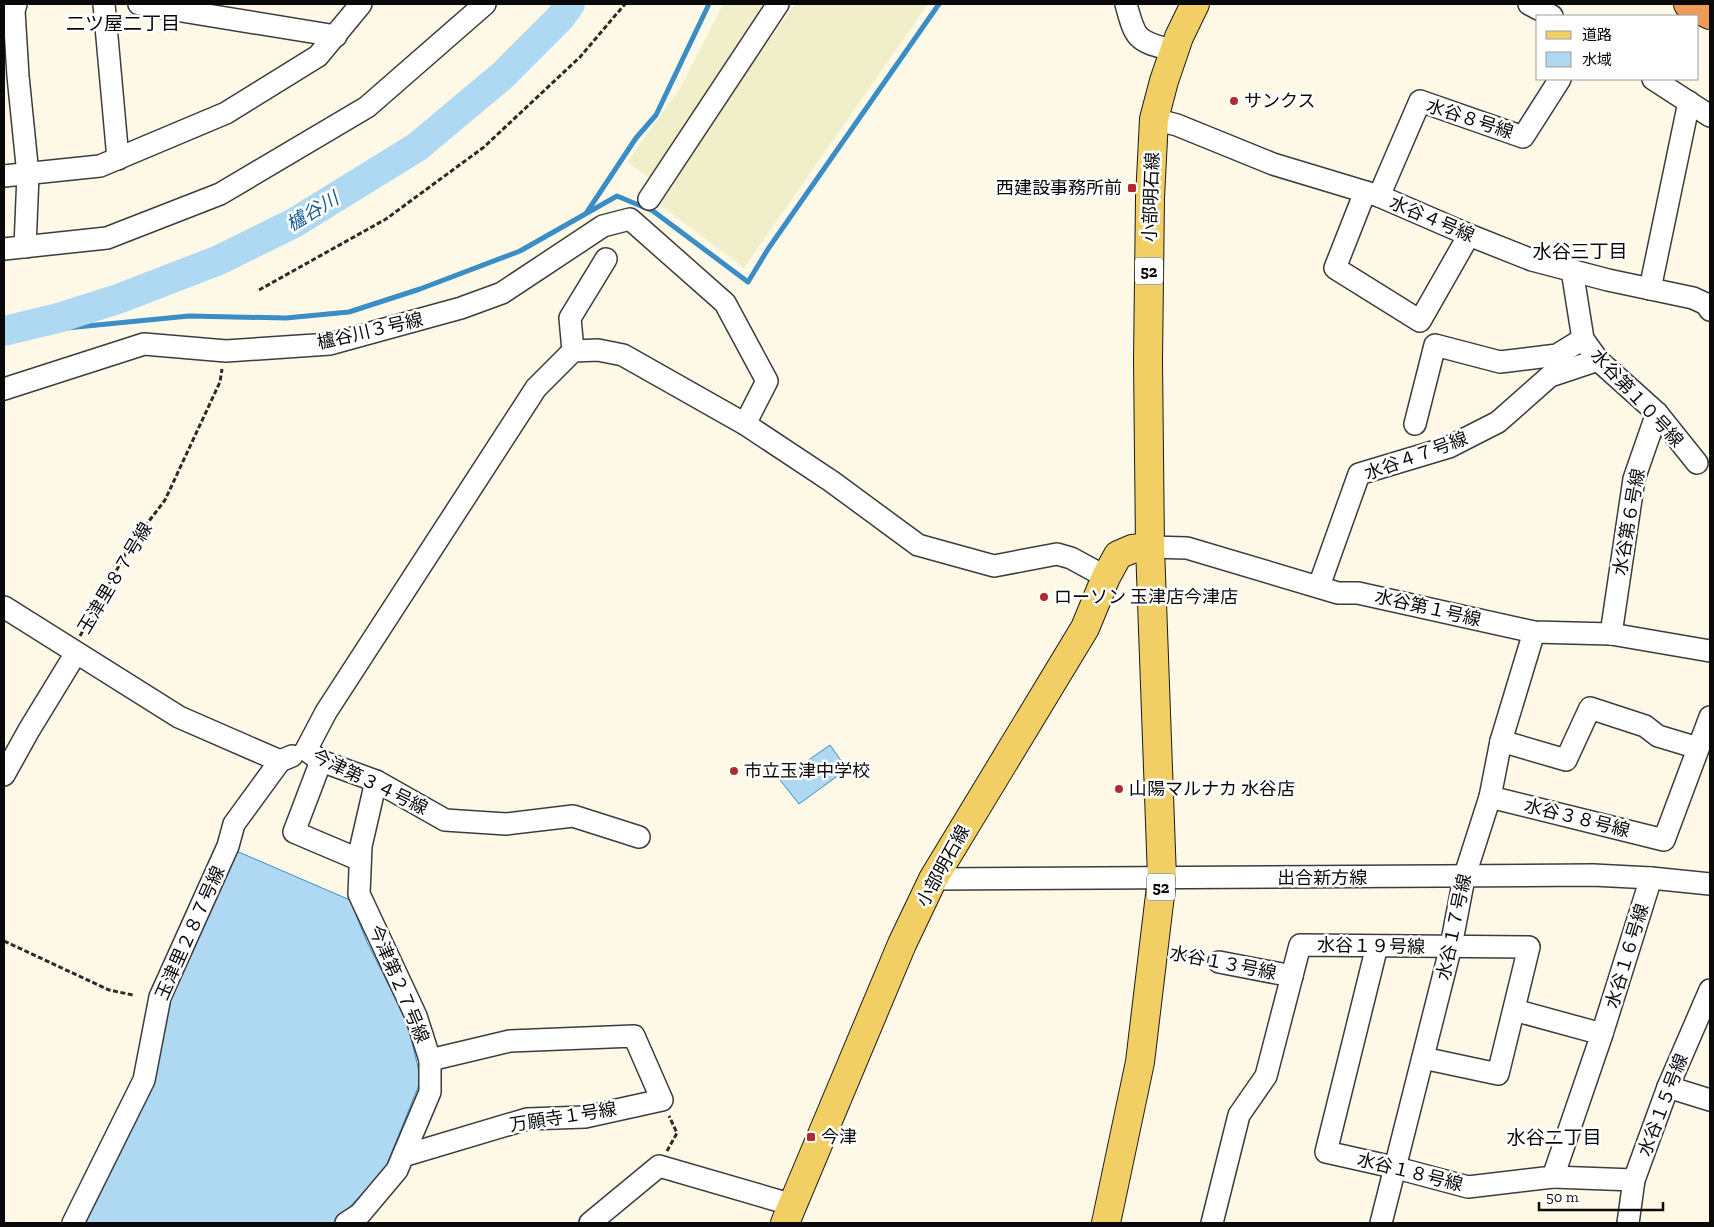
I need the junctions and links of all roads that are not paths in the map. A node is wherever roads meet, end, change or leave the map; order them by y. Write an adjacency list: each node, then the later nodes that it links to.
1 (16, 4): 15 (street)
2 (104, 4): 21 (street)
3 (139, 4): 13 (street)
4 (361, 4): 13 (street)
5 (485, 4): 27 (street)
6 (778, 4): 25 (street)
7 (1126, 4): 14 (street)
8 (1195, 4): 14 (main road, 小部明石線 / 52)
9 (1529, 4): 11 (street)
10 (1688, 4): 12 (highway)
11 (1550, 15)
12 (1710, 15)
13 (336, 36): 21 (street)
14 (1174, 51): 20 (main road, 小部明石線 / 52)
15 (11, 76): 22 (street)
16 (1559, 80): 24 (street, 水谷８号線)
17 (1655, 80): 18 (street)
18 (1689, 102): 19 (street); 31 (street)
19 (1710, 116)
20 (1154, 119): 24 (street, 水谷４号線); 41 (main road, 小部明石線 / 52)
21 (118, 158): 22 (street)
22 (28, 175): 23 (street); 27 (street)
23 (4, 176)
24 (1372, 194): 26 (street, 水谷４号線); 26 (street)
25 (649, 199)
26 (1469, 236): 30 (street, 水谷４号線)
27 (25, 247): 28 (street)
28 (4, 249)
29 (606, 259): 34 (street)
30 (1572, 270): 31 (street, 水谷４号線); 33 (street, 水谷第１０号線)
31 (1650, 289): 32 (street, 水谷４号線)
32 (1710, 310)
33 (1583, 338): 35 (street, 水谷第１０号線); 39 (street)
34 (574, 351): 38 (street); 52 (street)
35 (1598, 360): 37 (street, 水谷第１０号線); 43 (street, 水谷４７号線)
36 (4, 388): 38 (street, 櫨谷川３号線)
37 (1656, 413): 40 (street, 水谷第１０号線); 46 (street, 水谷第６号線)
38 (745, 424): 42 (street)
39 (1415, 424)
40 (1697, 463)
41 (1150, 547): 42 (main road, 小部明石線); 43 (street, 水谷第１号線); 59 (main road, 小部明石線 / 52)
42 (1106, 577): 62 (main road, 小部明石線)
43 (1319, 586): 45 (street, 水谷第１号線)
44 (4, 607): 48 (street)
45 (1534, 632): 46 (street, 水谷第１号線); 50 (street, 水谷１７号線)
46 (1611, 634): 47 (street, 水谷第１号線)
47 (1710, 651)
48 (76, 653): 53 (street, 玉津里８７号線); 54 (street)
49 (1710, 716): 51 (street)
50 (1500, 741): 51 (street); 56 (street, 水谷１７号線)
51 (1698, 748): 56 (street, 水谷３８号線)
52 (313, 756): 53 (street); 55 (street, 今津第３４号線); 58 (street)
53 (280, 761): 81 (street, 玉津里２８７号線)
54 (4, 776)
55 (376, 781): 57 (street, 今津第３４号線); 58 (street, 今津第２７号線)
56 (1490, 797): 60 (street, 水谷１７号線)
57 (639, 837)
58 (360, 860): 72 (street, 今津第２７号線)
59 (1162, 878): 60 (street, 出合新方線); 62 (street, 出合新方線); 83 (main road, 小部明石線 / 52)
60 (1464, 878): 61 (street, 出合新方線); 65 (street, 水谷１７号線)
61 (1651, 878): 63 (street, 出合新方線); 70 (street, 水谷１６号線)
62 (933, 879): 79 (main road, 小部明石線)
63 (1710, 884)
64 (1377, 946): 65 (street, 水谷１９号線); 67 (street, 水谷１９号線); 76 (street, 水谷１８号線)
65 (1451, 946): 69 (street, 水谷１９号線); 71 (street, 水谷１７号線)
66 (1219, 962): 67 (street, 水谷１３号線)
67 (1292, 976): 84 (street, 水谷１９号線)
68 (1710, 990): 73 (street, 水谷１５号線)
69 (1514, 1010): 70 (street); 71 (street, 水谷１９号線)
70 (1602, 1034): 77 (street)
71 (1423, 1058): 76 (street, 水谷１７号線)
72 (430, 1060): 75 (street, 今津第２７号線); 75 (street, 万願寺１号線)
73 (1668, 1087): 74 (street); 78 (street, 水谷１５号線)
74 (1710, 1100)
75 (403, 1156): 80 (street, 今津第２７号線)
76 (1393, 1167): 77 (street, 水谷１８号線); 85 (street, 水谷１７号線)
77 (1553, 1178): 78 (street, 水谷１８号線)
78 (1634, 1180): 86 (street, 水谷１５号線)
79 (789, 1214): 82 (street)
80 (358, 1220)
81 (73, 1223)
82 (590, 1223)
83 (1106, 1223)
84 (1212, 1223)
85 (1381, 1223)
86 (1628, 1223)

